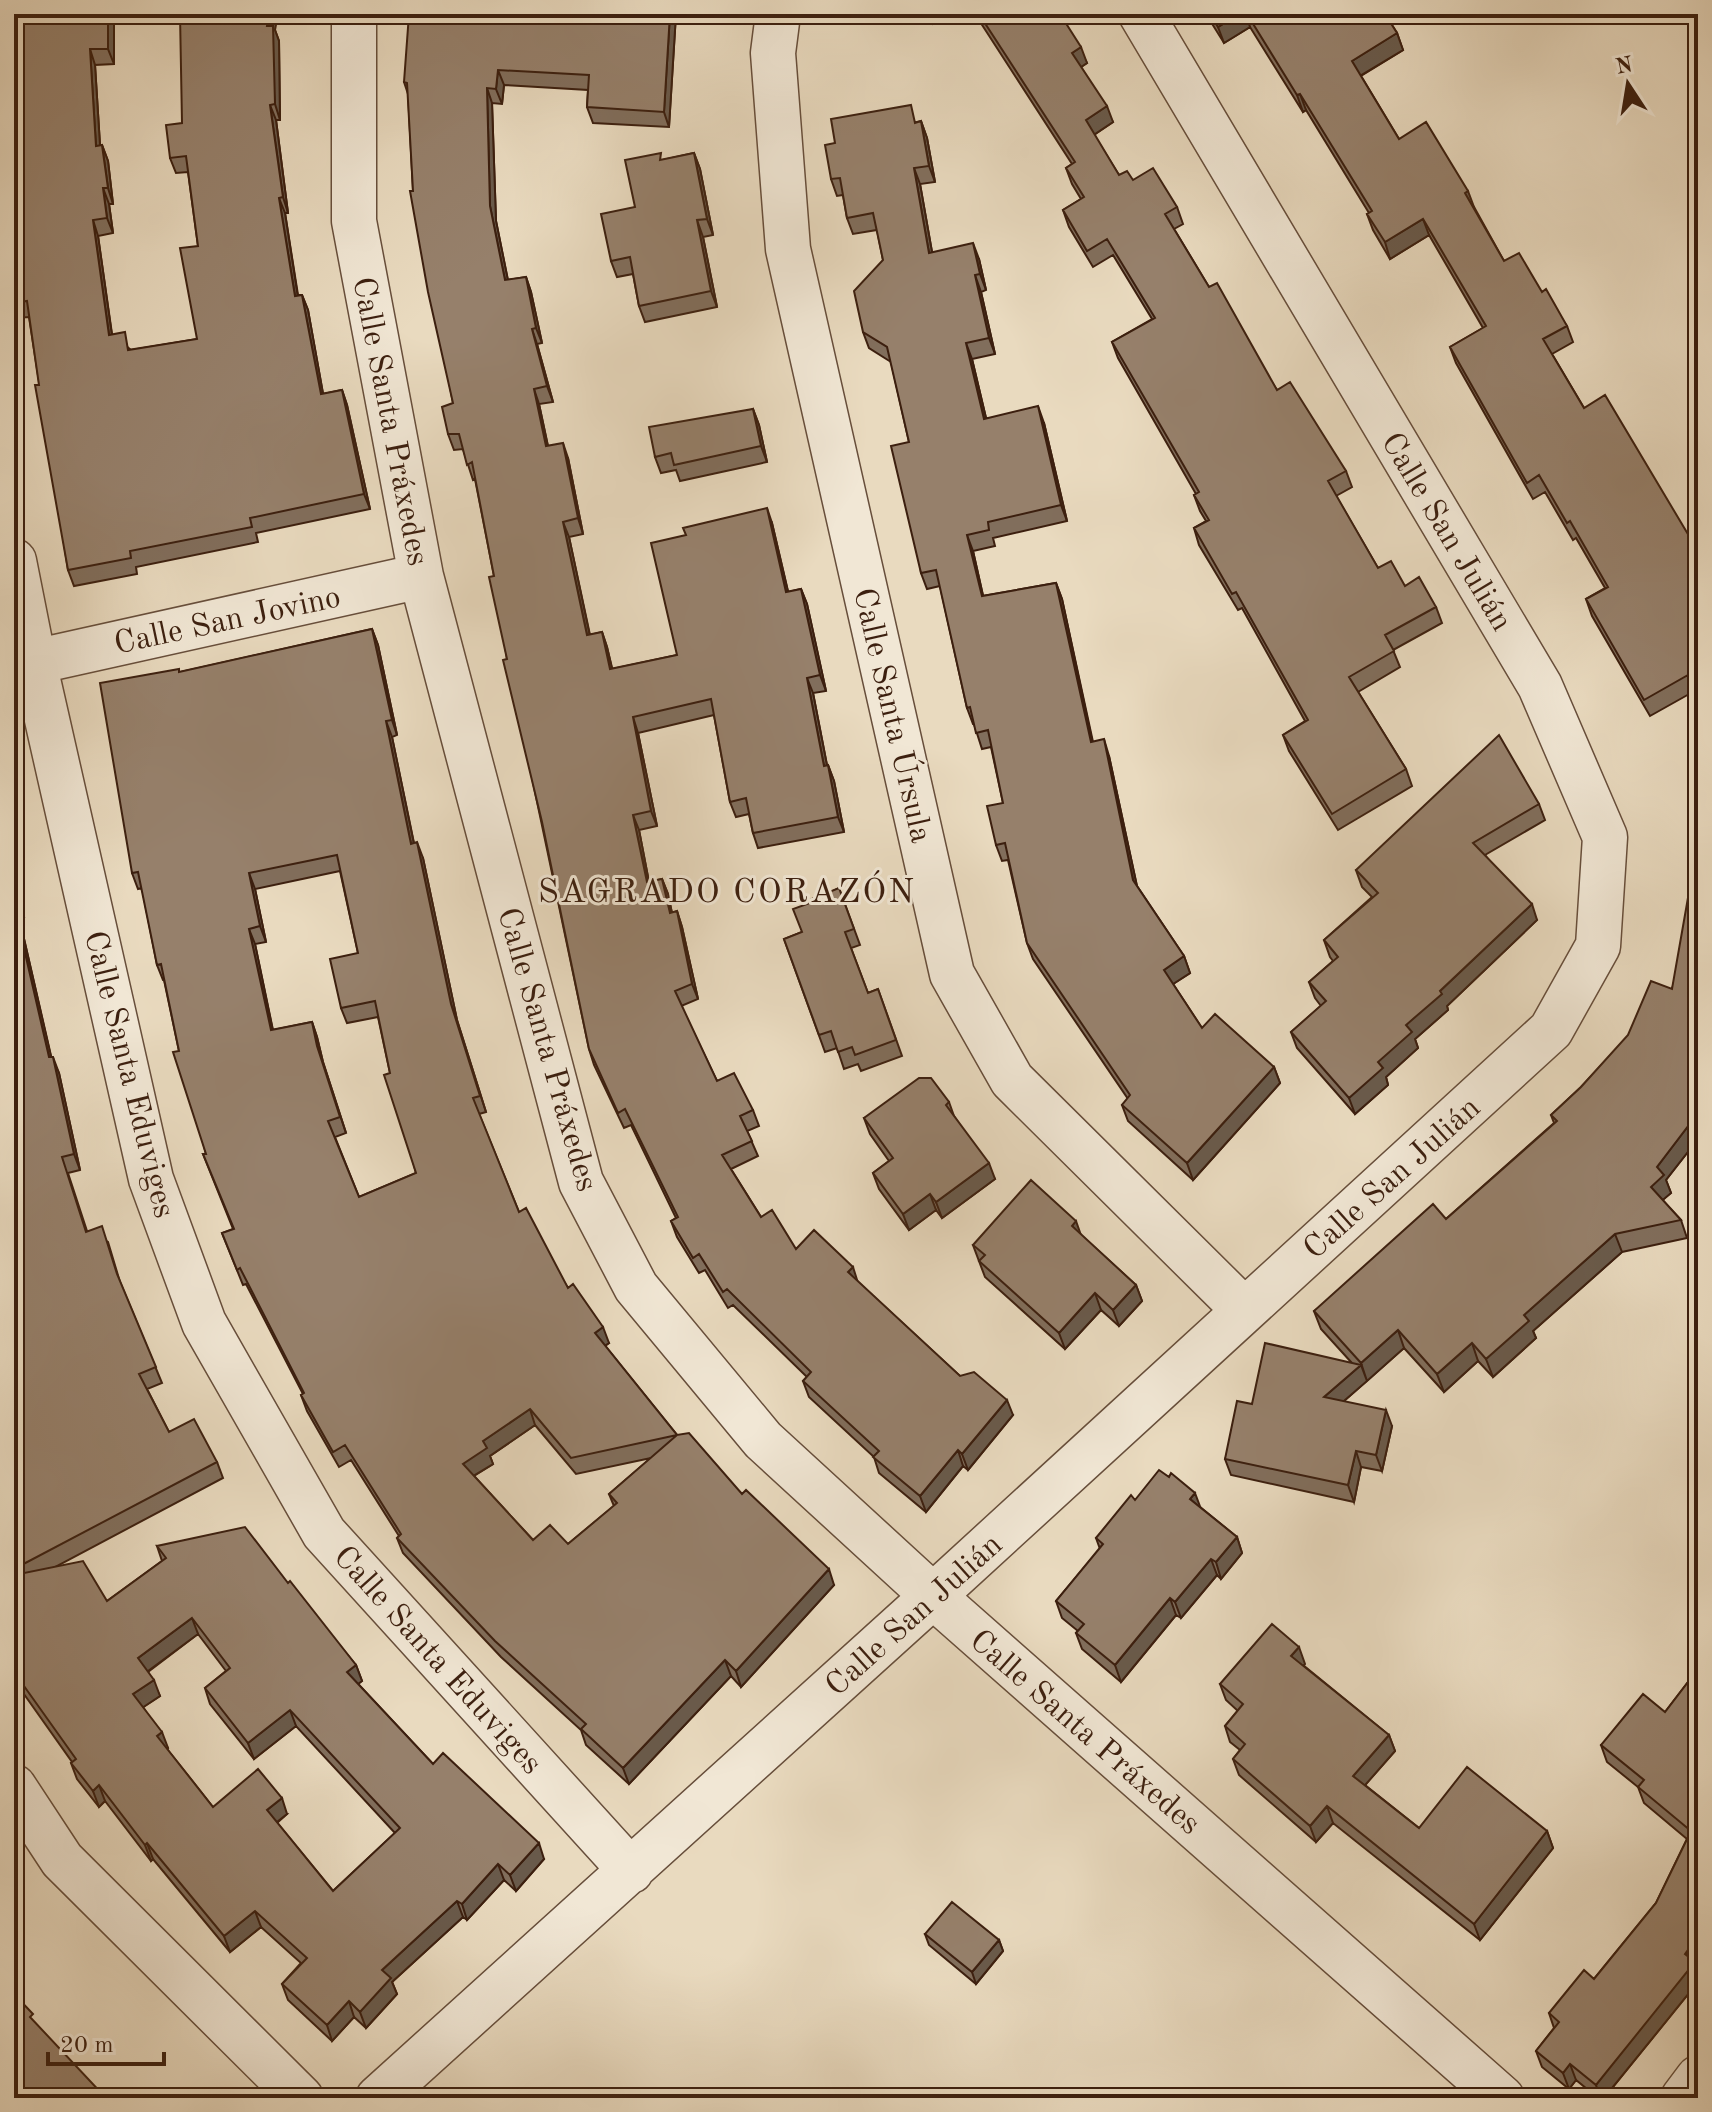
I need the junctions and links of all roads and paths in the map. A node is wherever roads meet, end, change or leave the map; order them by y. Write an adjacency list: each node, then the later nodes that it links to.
1 (354, 14): 5 (street, Calle Santa Práxedes)
2 (778, 14): 7 (street, Calle Santa Úrsula)
3 (1141, 14): 7 (street, Calle San Julián)
4 (14, 561): 6 (street, Calle Santa Eduviges)
5 (421, 576): 6 (street, Calle San Jovino); 8 (street, Calle Santa Práxedes)
6 (34, 662): 10 (street, Calle Santa Eduviges)
7 (1244, 1310): 8 (street, Calle San Julián)
8 (933, 1596): 10 (street, Calle San Julián); 14 (street, Calle Santa Práxedes)
9 (14, 1787): 12 (street)
10 (631, 1871): 13 (street, Calle San Julián)
11 (1698, 2078): 15 (street)
12 (301, 2098)
13 (378, 2098)
14 (1502, 2098)
15 (1683, 2098)

